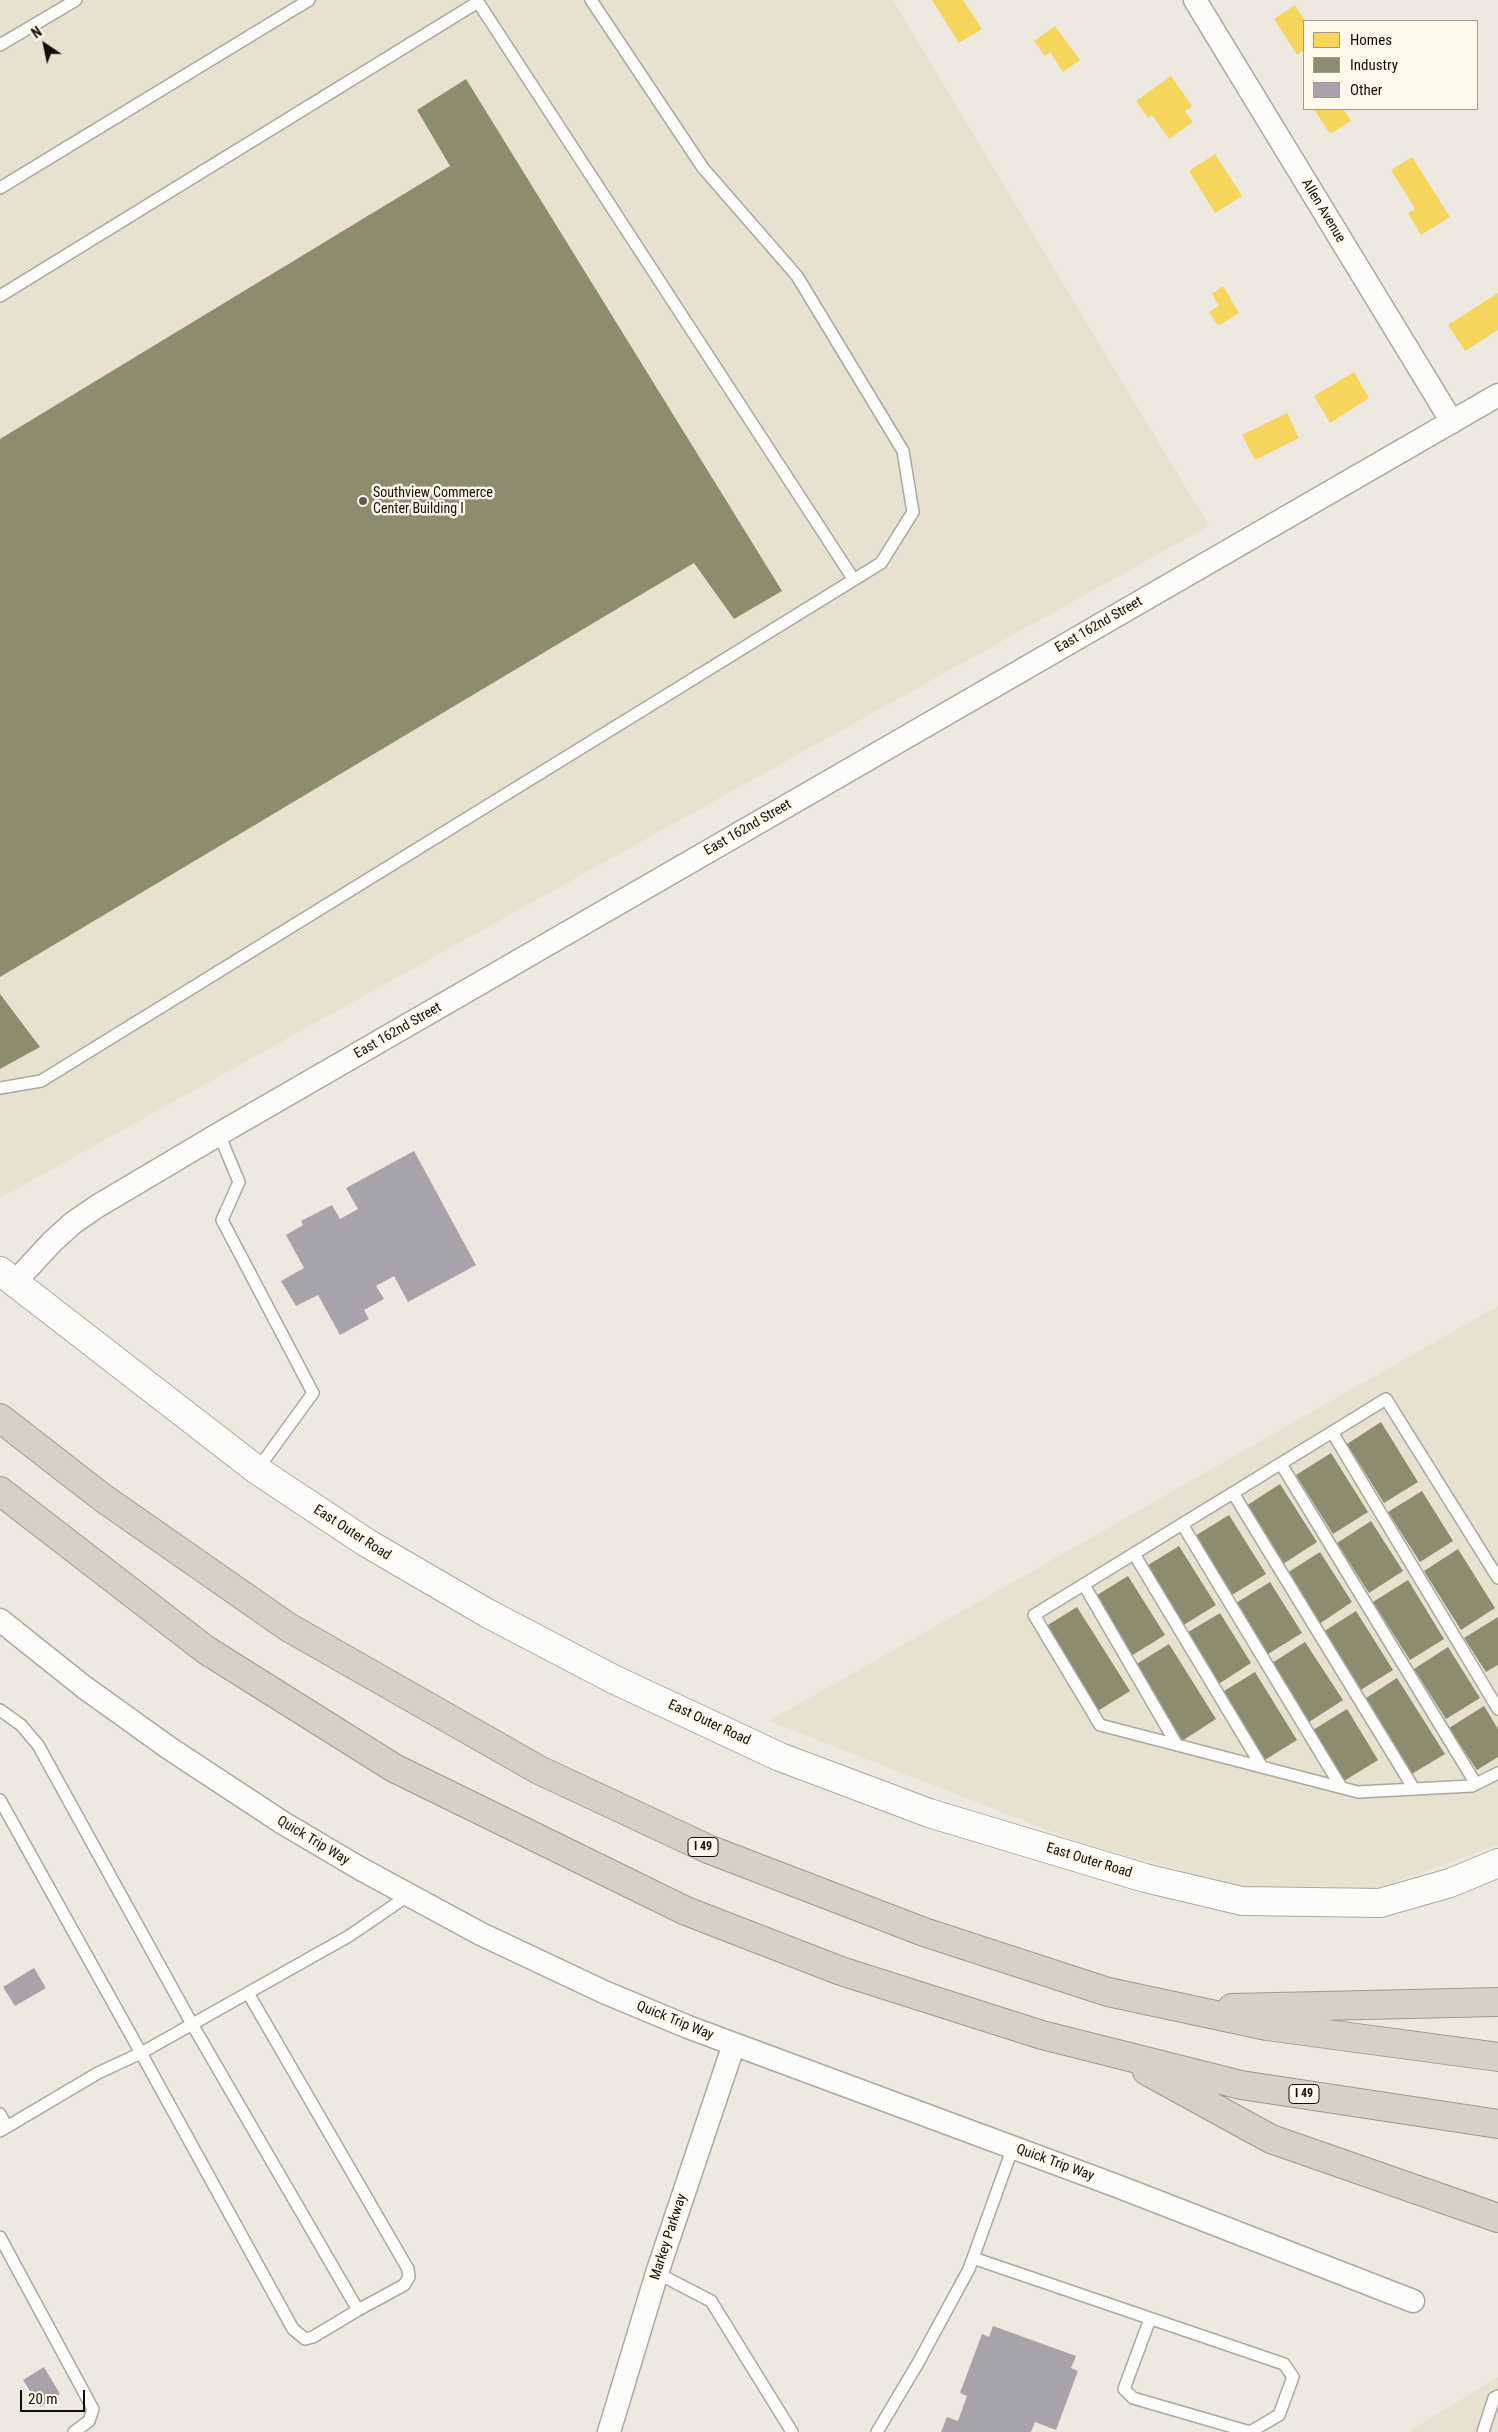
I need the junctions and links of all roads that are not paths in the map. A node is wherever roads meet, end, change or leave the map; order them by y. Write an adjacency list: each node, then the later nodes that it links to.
1 (76, 0): 6 (lane)
2 (309, 0): 7 (lane)
3 (591, 0): 11 (lane)
4 (1195, 0): 10 (street, Allen Avenue)
5 (478, 1): 8 (lane); 11 (lane)
6 (0, 45)
7 (0, 188)
8 (0, 296)
9 (1498, 395): 10 (street, East 162nd Street)
10 (1452, 422): 13 (street, East 162nd Street)
11 (854, 580): 12 (lane)
12 (0, 1088)
13 (219, 1134): 14 (street, East 162nd Street); 18 (lane)
14 (7, 1276): 18 (street, East Outer Road)
15 (0, 1418): 39 (highway, I 49)
16 (1332, 1432): 17 (lane); 23 (lane); 26 (lane)
17 (1281, 1464): 20 (lane); 31 (lane)
18 (257, 1470): 35 (street, East Outer Road)
19 (0, 1491): 42 (highway, I 49)
20 (1233, 1493): 21 (lane); 33 (lane)
21 (1182, 1524): 22 (lane); 32 (lane)
22 (1134, 1554): 24 (lane); 29 (lane)
23 (1498, 1578)
24 (1084, 1585): 28 (lane); 28 (lane)
25 (0, 1620): 36 (street, Quick Trip Way)
26 (1498, 1709)
27 (0, 1710): 40 (lane)
28 (1177, 1745): 29 (lane)
29 (1262, 1767): 32 (lane)
30 (1498, 1773): 31 (lane)
31 (1476, 1784): 33 (lane)
32 (1341, 1787): 33 (lane)
33 (1414, 1789)
34 (0, 1800): 43 (lane)
35 (1498, 1863)
36 (409, 1896): 37 (lane); 41 (street, Quick Trip Way)
37 (248, 1993): 40 (lane); 54 (lane)
38 (1498, 2002): 39 (highway)
39 (1187, 2009): 44 (highway, I 49)
40 (192, 2024): 43 (lane); 54 (lane)
41 (734, 2044): 48 (street, Quick Trip Way); 52 (street, Markey Parkway)
42 (1113, 2052): 46 (highway, I 49); 49 (highway)
43 (141, 2053): 47 (lane); 54 (lane)
44 (1498, 2057)
45 (0, 2114): 47 (lane)
46 (1498, 2124)
47 (3, 2129)
48 (1012, 2147): 51 (lane); 53 (street, Quick Trip Way)
49 (1498, 2218)
50 (0, 2236): 57 (lane)
51 (973, 2258): 55 (lane); 60 (lane)
52 (657, 2273): 58 (street, Markey Parkway); 59 (lane)
53 (1413, 2301)
54 (358, 2310)
55 (1150, 2319): 55 (lane)
56 (1498, 2396): 61 (lane)
57 (74, 2432)
58 (609, 2432)
59 (792, 2432)
60 (877, 2432)
61 (1484, 2432)

